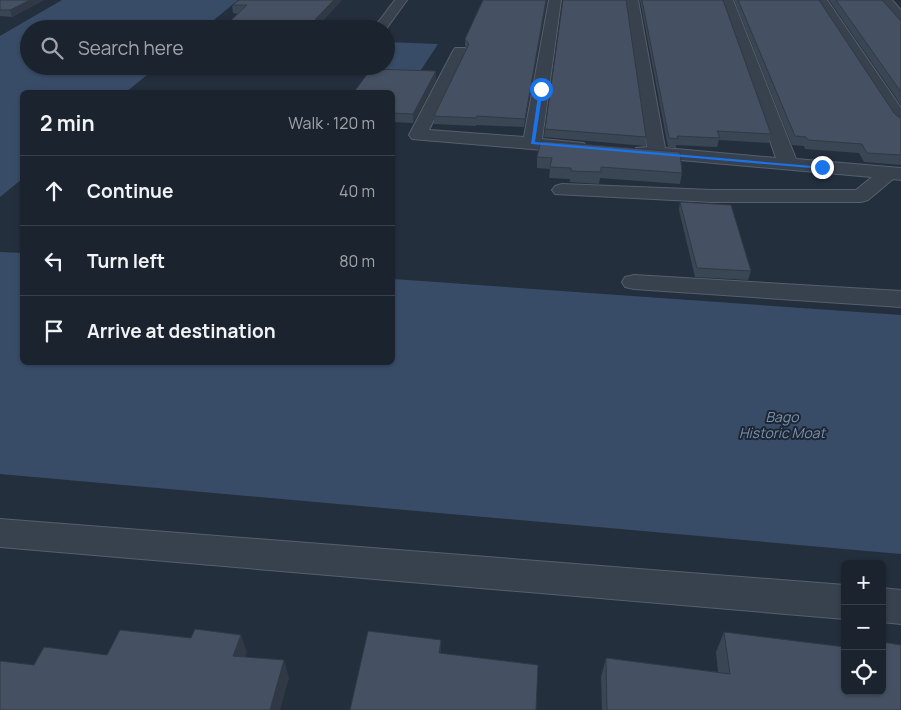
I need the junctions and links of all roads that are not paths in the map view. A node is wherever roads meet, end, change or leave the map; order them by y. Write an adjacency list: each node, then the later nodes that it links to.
1 (401, 0): 8 (street)
2 (555, 0): 11 (street)
3 (632, 0): 14 (street)
4 (727, 0): 15 (street)
5 (821, 0): 10 (street)
6 (885, 0): 7 (street)
7 (901, 18)
8 (386, 20)
9 (460, 51): 11 (street)
10 (901, 120)
11 (532, 143): 12 (street)
12 (600, 148)
13 (628, 150): 14 (street)
14 (657, 153): 15 (street)
15 (788, 164): 16 (street)
16 (895, 174): 17 (street)
17 (562, 190)
18 (634, 282): 19 (street)
19 (901, 299)
20 (0, 533): 21 (street)
21 (841, 602)
22 (886, 605): 23 (street)
23 (901, 607)

